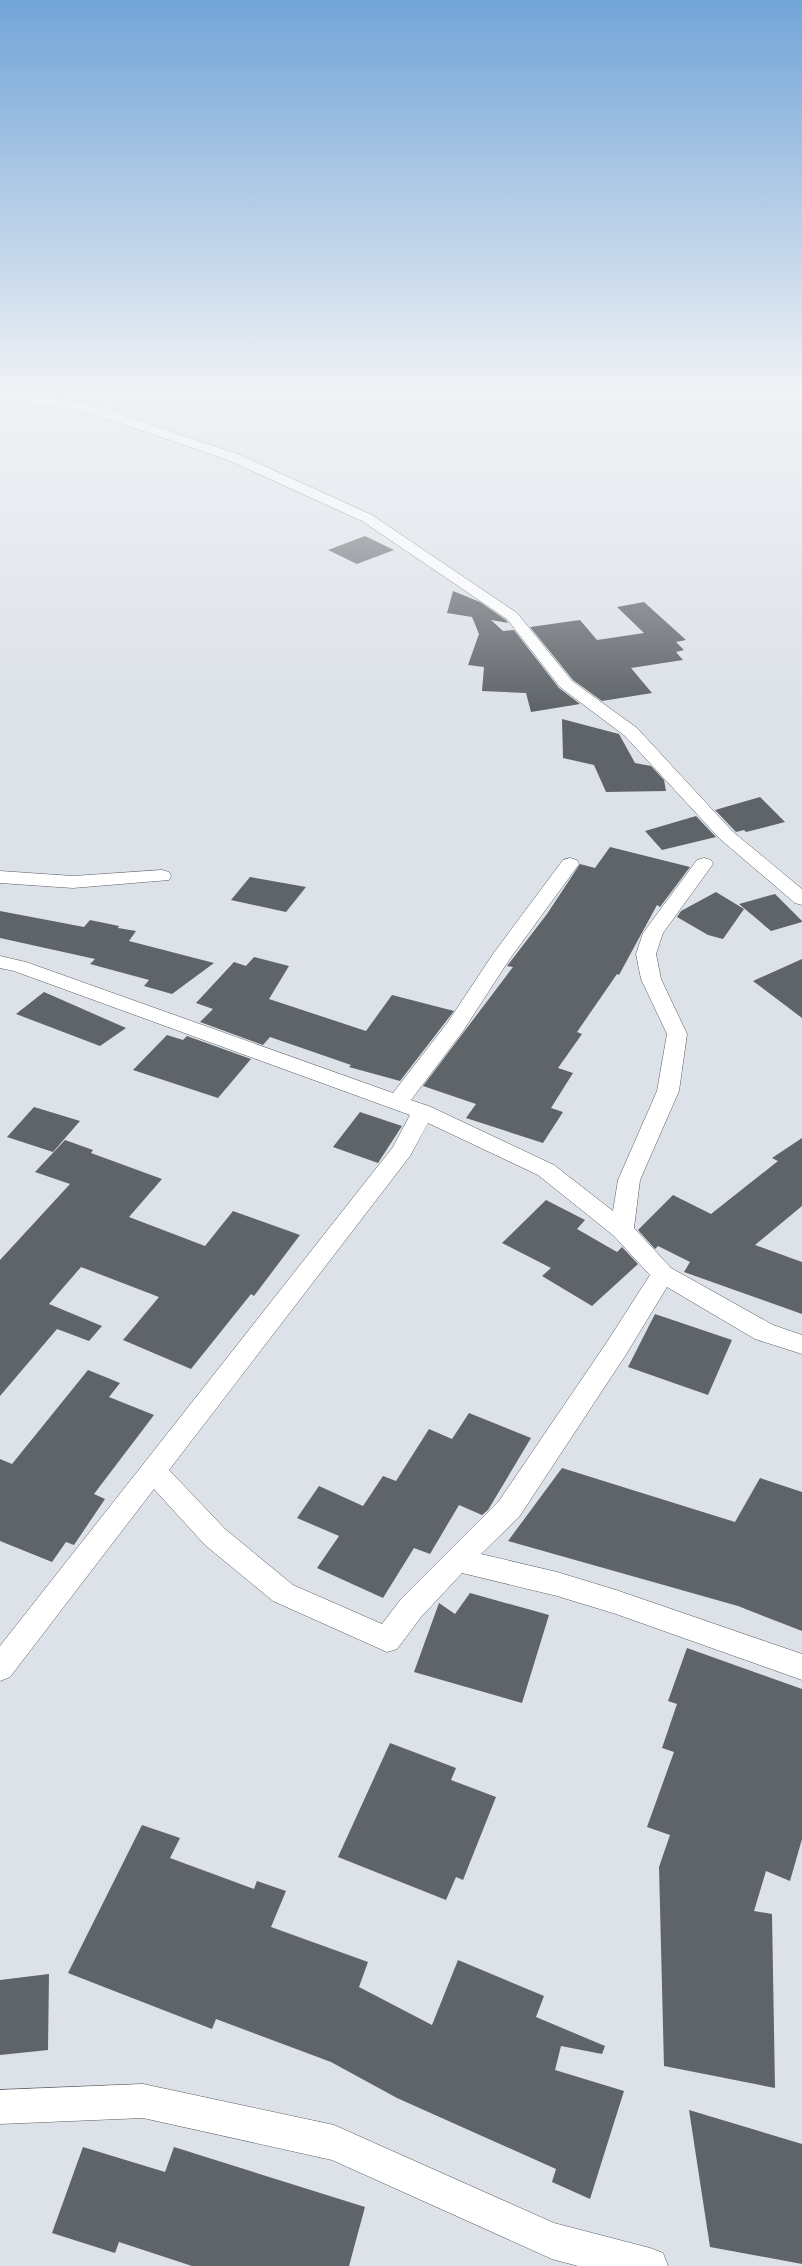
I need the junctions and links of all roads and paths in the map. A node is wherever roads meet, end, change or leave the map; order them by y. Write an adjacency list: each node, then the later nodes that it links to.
1 (323, 498): 6 (street)
2 (570, 864): 8 (street)
3 (704, 864): 10 (street)
4 (162, 876): 5 (street)
5 (0, 877)
6 (802, 900)
7 (0, 962): 8 (street)
8 (398, 1102): 9 (street)
9 (423, 1112): 10 (street); 13 (street)
10 (622, 1230): 11 (street)
11 (663, 1274): 12 (street); 14 (street)
12 (802, 1345)
13 (154, 1471): 14 (street); 16 (street)
14 (457, 1560): 15 (street)
15 (802, 1667)
16 (0, 1668)
17 (0, 2107): 18 (street)
18 (650, 2266)

